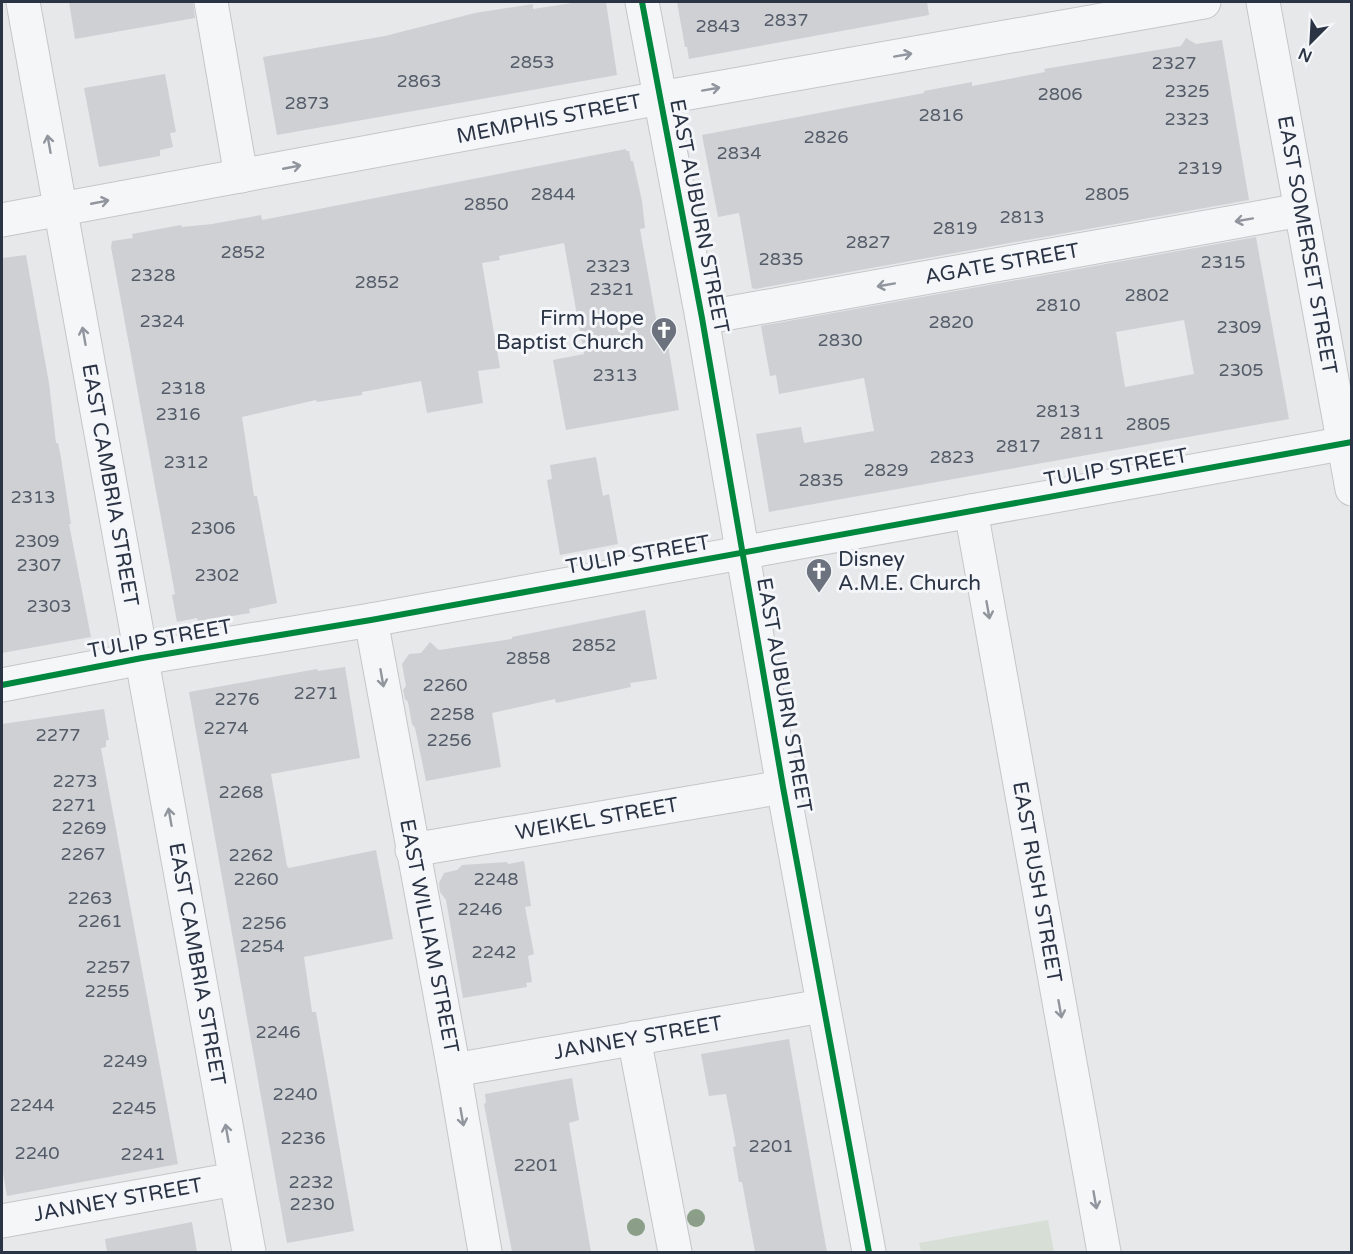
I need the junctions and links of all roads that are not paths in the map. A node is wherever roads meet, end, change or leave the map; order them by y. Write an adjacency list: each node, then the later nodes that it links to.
1 (23, 2): 8 (street, EAST CAMBRIA STREET, one-way to 1)
2 (211, 2): 7 (street)
3 (642, 2): 6 (street, EAST AUBURN STREET)
4 (1204, 2): 6 (street, MEMPHIS STREET, one-way to 4)
5 (1263, 2): 9 (street, EAST SOMERSET STREET)
6 (660, 98): 7 (street, MEMPHIS STREET, one-way to 6); 11 (street, EAST AUBURN STREET)
7 (241, 176): 8 (street, MEMPHIS STREET, one-way to 7)
8 (61, 210): 10 (street, MEMPHIS STREET); 17 (street, EAST CAMBRIA STREET, one-way to 8)
9 (1301, 210): 11 (street, AGATE STREET, one-way to 11); 12 (street, EAST SOMERSET STREET)
10 (2, 220)
11 (702, 318): 15 (street, EAST AUBURN STREET)
12 (1347, 442): 13 (street, EAST SOMERSET STREET); 14 (street, TULIP STREET)
13 (1352, 489)
14 (970, 511): 15 (street, TULIP STREET); 30 (street, EAST RUSH STREET, one-way to 30)
15 (742, 552): 16 (street, TULIP STREET); 19 (street, EAST AUBURN STREET)
16 (371, 620): 17 (street, TULIP STREET); 20 (street, EAST WILLIAM STREET, one-way to 20)
17 (142, 658): 18 (street, TULIP STREET); 24 (street, EAST CAMBRIA STREET, one-way to 17)
18 (2, 685)
19 (783, 787): 20 (street, WEIKEL STREET); 21 (street, EAST AUBURN STREET)
20 (412, 850): 23 (street, EAST WILLIAM STREET)
21 (822, 1006): 22 (street, JANNEY STREET); 29 (street, EAST AUBURN STREET)
22 (634, 1038): 23 (street, JANNEY STREET); 28 (street)
23 (454, 1070): 27 (street, EAST WILLIAM STREET, one-way to 27)
24 (235, 1179): 25 (street, JANNEY STREET); 26 (street, EAST CAMBRIA STREET)
25 (2, 1221)
26 (249, 1252)
27 (485, 1252)
28 (675, 1252)
29 (869, 1252)
30 (1104, 1252)

